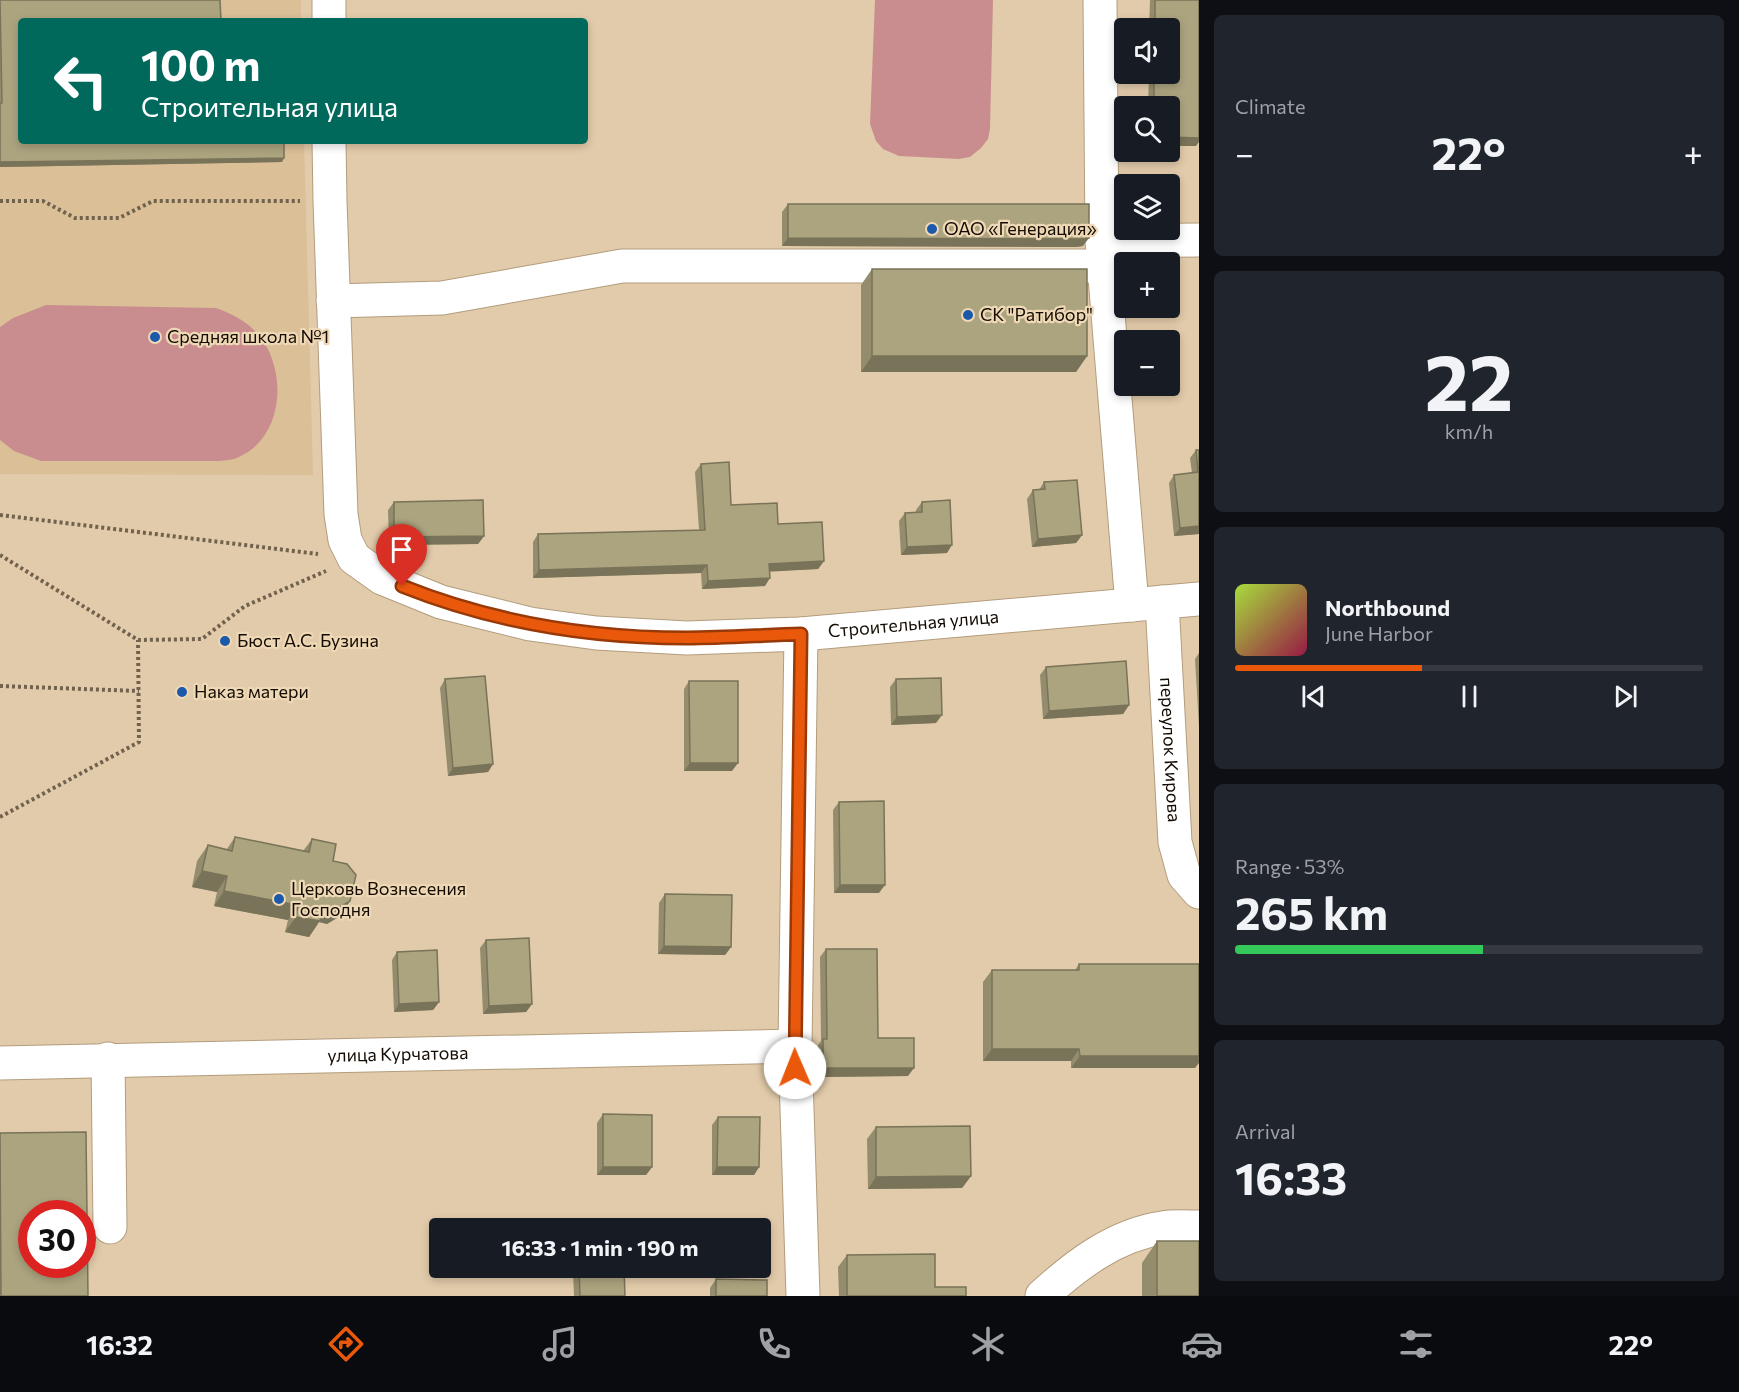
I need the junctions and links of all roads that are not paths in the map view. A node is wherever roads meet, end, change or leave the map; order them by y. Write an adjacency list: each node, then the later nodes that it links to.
1 (329, 0): 3 (street)
2 (1100, 0): 6 (street, переулок Кирова)
3 (329, 18)
4 (329, 144): 7 (street)
5 (1199, 240): 6 (street)
6 (1103, 254): 7 (street); 9 (street, переулок Кирова)
7 (333, 301): 10 (street, Строительная улица)
8 (1199, 599): 9 (street, Строительная улица)
9 (1147, 604): 10 (street, Строительная улица); 11 (street, переулок Кирова)
10 (801, 634): 12 (street)
11 (1199, 892)
12 (795, 1046): 13 (street, улица Курчатова); 17 (street)
13 (108, 1059): 14 (street, улица Курчатова); 15 (street)
14 (0, 1063)
15 (110, 1227)
16 (1199, 1227): 18 (street)
17 (803, 1296)
18 (1042, 1296)

